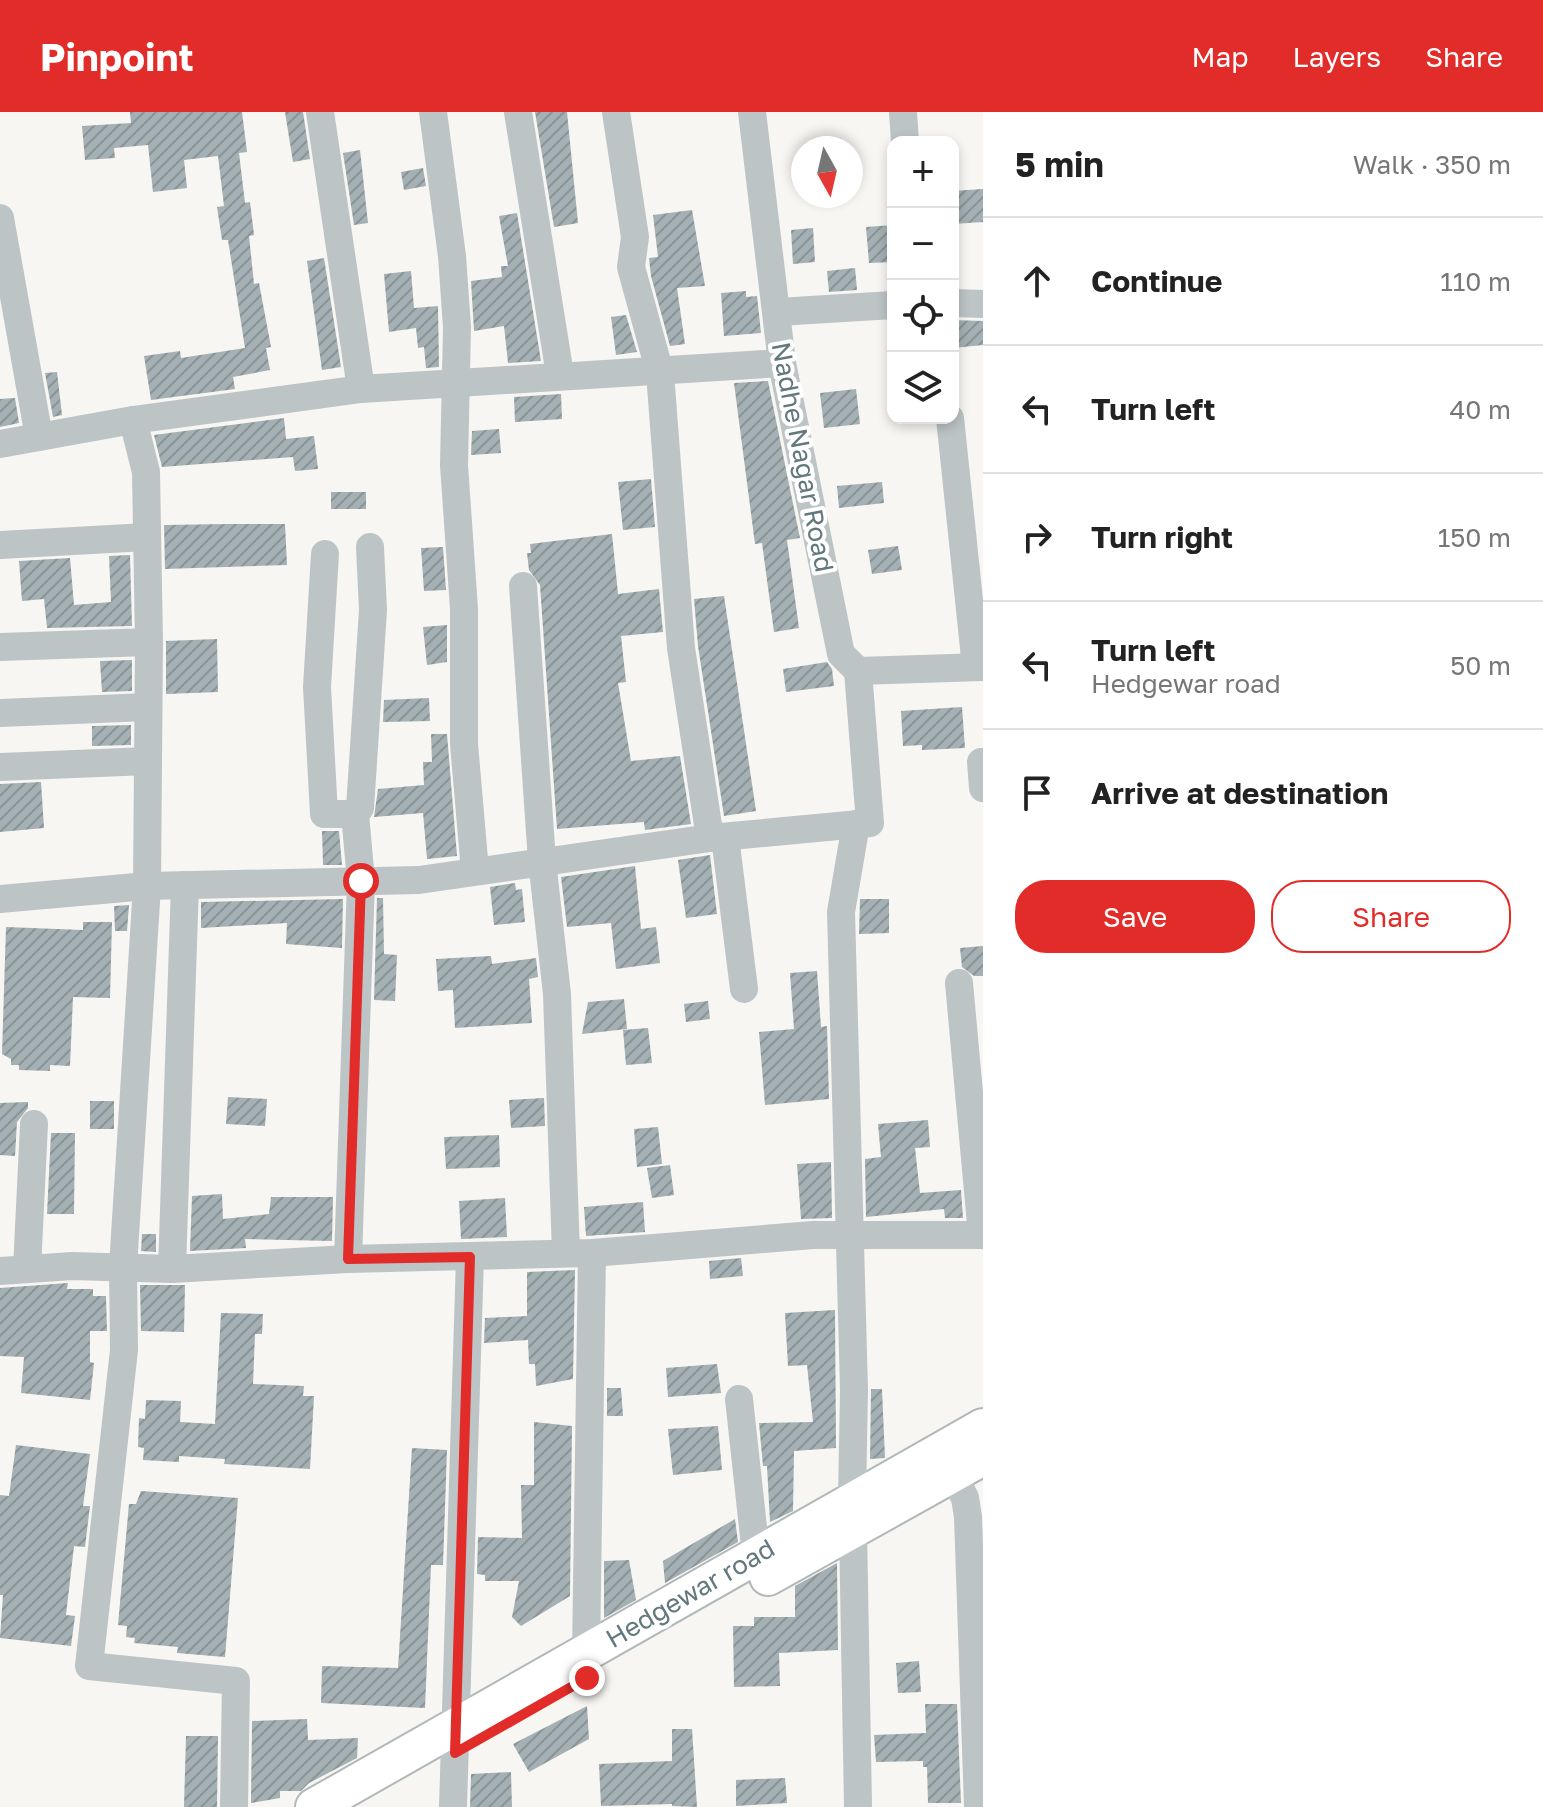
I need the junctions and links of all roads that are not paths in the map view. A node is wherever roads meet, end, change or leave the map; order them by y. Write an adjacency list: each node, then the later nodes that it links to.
1 (320, 112): 17 (street)
2 (433, 112): 16 (street)
3 (518, 112): 15 (street)
4 (616, 112): 14 (street)
5 (752, 112): 12 (street, Nadhe Nagar Road)
6 (903, 112): 7 (street)
7 (905, 136)
8 (0, 218): 20 (street)
9 (959, 303): 10 (street)
10 (983, 304)
11 (887, 305): 12 (street)
12 (778, 312): 13 (street, Nadhe Nagar Road)
13 (782, 363): 14 (street); 30 (street, Nadhe Nagar Road)
14 (660, 373): 15 (street); 37 (street)
15 (560, 375): 16 (street)
16 (458, 382): 17 (street); 39 (street)
17 (361, 389): 18 (street)
18 (133, 420): 20 (street); 22 (street)
19 (951, 424): 29 (street)
20 (39, 437): 21 (street)
21 (0, 444)
22 (147, 537): 23 (street); 27 (street)
23 (0, 545)
24 (370, 547): 35 (street)
25 (325, 554): 35 (street)
26 (523, 586): 38 (street)
27 (149, 642): 28 (street); 31 (street)
28 (0, 647)
29 (979, 667): 30 (street)
30 (858, 671): 36 (street)
31 (148, 707): 32 (street); 33 (street)
32 (0, 713)
33 (148, 761): 34 (street); 42 (street)
34 (0, 767)
35 (355, 814): 40 (street)
36 (856, 824): 37 (street); 47 (street)
37 (717, 837): 38 (street); 45 (street)
38 (542, 861): 39 (street); 49 (street)
39 (475, 871): 40 (street)
40 (361, 881): 41 (street); 51 (street)
41 (185, 885): 42 (street); 53 (street)
42 (147, 886): 43 (street); 52 (street)
43 (0, 899)
44 (959, 983): 48 (street)
45 (744, 989)
46 (34, 1124): 54 (street)
47 (848, 1235): 48 (street); 49 (street); 58 (street)
48 (982, 1235)
49 (579, 1253): 50 (street); 60 (street)
50 (470, 1257): 51 (street); 61 (street)
51 (348, 1259): 53 (street)
52 (123, 1267): 53 (street); 54 (street); 62 (street)
53 (172, 1269)
54 (14, 1270)
55 (739, 1399): 59 (street)
56 (983, 1427): 57 (main road, Hedgewar road)
57 (958, 1460): 58 (main road, Hedgewar road); 67 (street)
58 (852, 1514): 59 (main road, Hedgewar road); 61 (main road, Hedgewar road); 66 (street)
59 (756, 1555): 60 (main road, Hedgewar road)
60 (586, 1652): 61 (main road, Hedgewar road)
61 (456, 1740): 63 (main road, Hedgewar road); 64 (main road, Hedgewar road); 65 (street)
62 (234, 1807)
63 (314, 1807)
64 (364, 1807)
65 (453, 1807)
66 (858, 1807)
67 (978, 1807)

